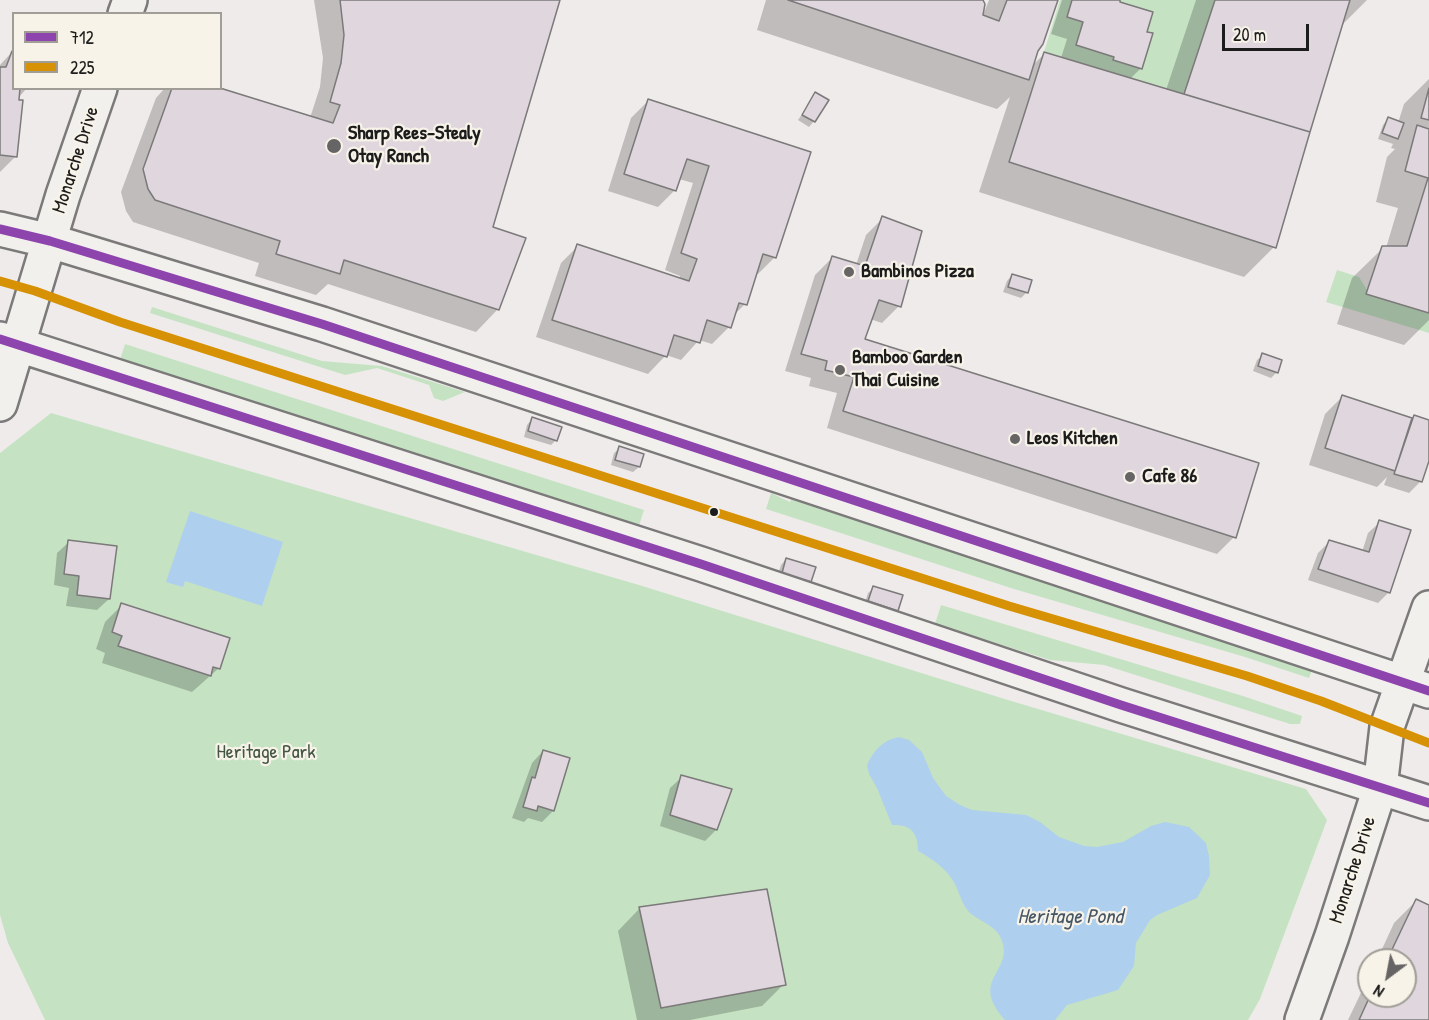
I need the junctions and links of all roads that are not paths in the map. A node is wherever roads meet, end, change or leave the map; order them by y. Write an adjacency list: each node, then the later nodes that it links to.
1 (99, 90): 3 (main road, Monarche Drive)
2 (0, 229): 3 (main road)
3 (50, 242): 4 (main road, Monarche Drive); 7 (main road)
4 (9, 341): 5 (main road, Monarche Drive); 8 (main road)
5 (0, 404)
6 (1429, 608): 7 (main road, Monarche Drive)
7 (1416, 687): 8 (main road, Monarche Drive)
8 (1380, 788): 9 (main road); 10 (main road, Monarche Drive)
9 (1429, 803)
10 (1302, 1020)

